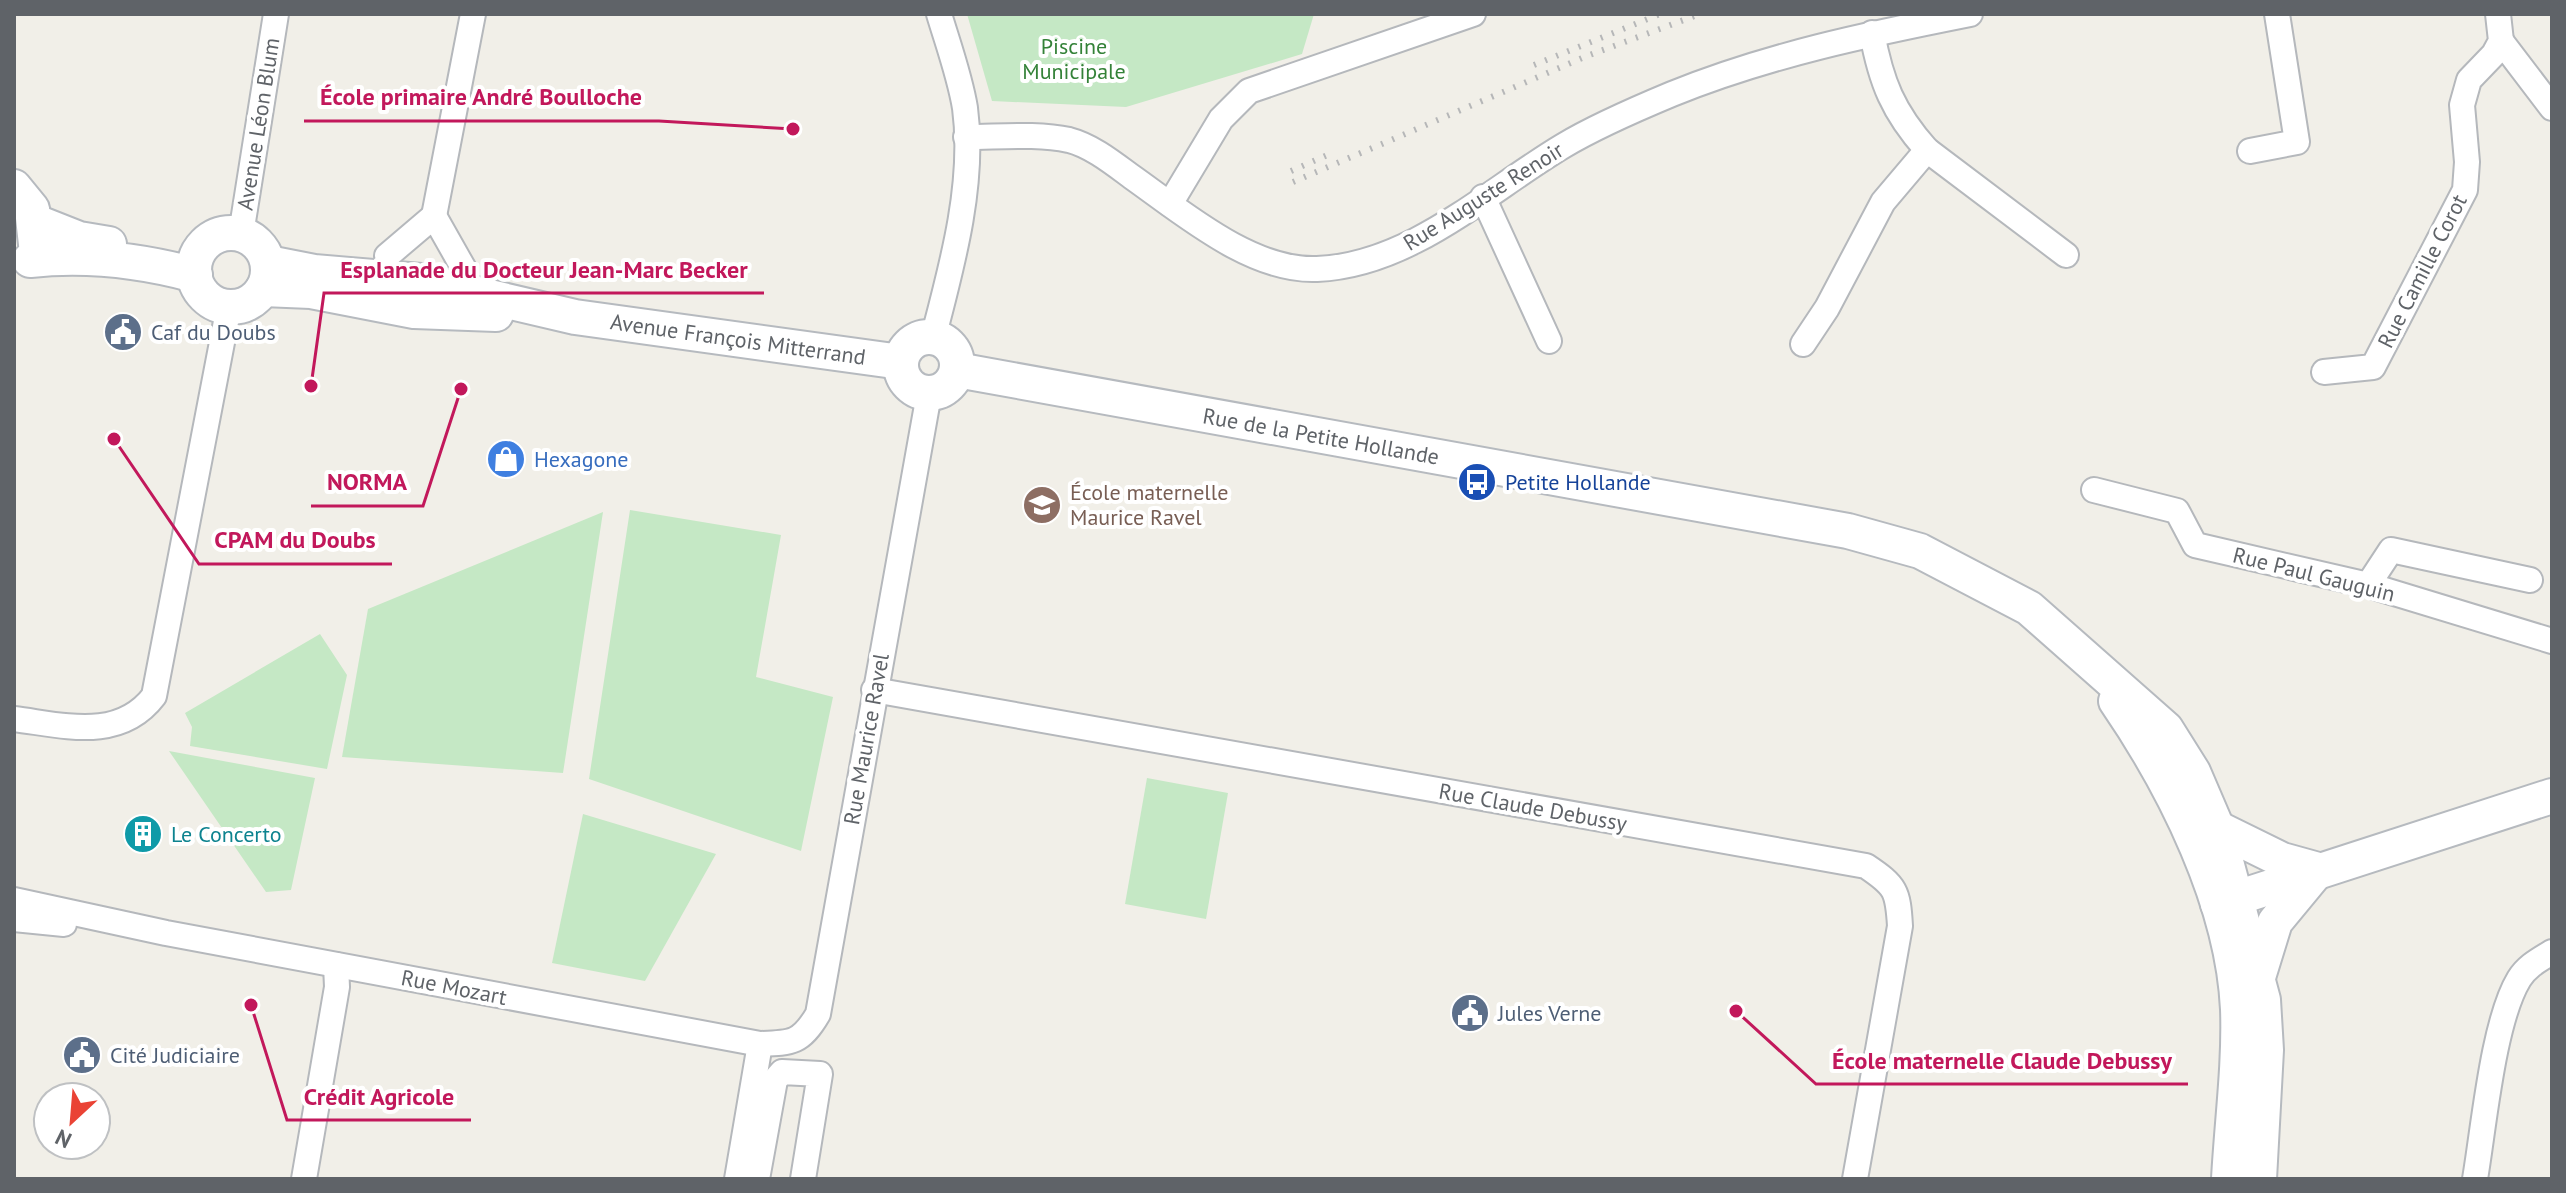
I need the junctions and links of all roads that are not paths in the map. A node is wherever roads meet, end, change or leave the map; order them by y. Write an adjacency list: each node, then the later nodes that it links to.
1 (276, 14): 19 (street, Avenue Léon Blum)
2 (473, 14): 17 (street)
3 (939, 14): 11 (street)
4 (1473, 14): 16 (street)
5 (1970, 14): 8 (street, Rue Auguste Renoir)
6 (2277, 14): 13 (street)
7 (2498, 14): 9 (street)
8 (1872, 33): 12 (street); 15 (street, Rue Auguste Renoir)
9 (2501, 41): 10 (street); 32 (street, Rue Camille Corot)
10 (2552, 108)
11 (966, 137): 16 (street, Rue Auguste Renoir); 27 (street)
12 (1927, 150): 20 (street); 29 (street)
13 (2250, 151)
14 (14, 187): 18 (street)
15 (1483, 197): 16 (street, Rue Auguste Renoir); 28 (street)
16 (1170, 204)
17 (434, 216): 21 (street); 24 (street)
18 (36, 222): 22 (street); 23 (street)
19 (241, 234): 22 (street); 25 (street)
20 (2066, 255)
21 (387, 256)
22 (196, 267): 23 (street); 26 (street)
23 (22, 268)
24 (464, 269)
25 (265, 276): 26 (street); 30 (street, Avenue François Mitterrand)
26 (229, 306): 40 (street)
27 (933, 338): 30 (street); 31 (street)
28 (1549, 341)
29 (1803, 344)
30 (901, 362): 33 (street)
31 (957, 370): 33 (street); 38 (street, Rue de la Petite Hollande)
32 (2324, 372)
33 (929, 394): 39 (street, Rue Maurice Ravel)
34 (2094, 490): 36 (street, Rue Paul Gauguin)
35 (2530, 580): 36 (street)
36 (2368, 585): 37 (street, Rue Paul Gauguin)
37 (2552, 641)
38 (2082, 651): 42 (street, Rue de la Petite Hollande); 45 (street, Rue de la Petite Hollande)
39 (874, 690): 51 (street, Rue Maurice Ravel); 56 (street, Rue Claude Debussy)
40 (14, 719)
41 (2552, 796): 43 (street)
42 (2217, 828): 43 (street); 45 (street, Rue de la Petite Hollande)
43 (2318, 870): 45 (street); 50 (street)
44 (14, 900): 47 (street, Rue Mozart)
45 (2228, 901): 50 (street, Rue de la Petite Hollande); 57 (street, Rue de la Petite Hollande)
46 (14, 919): 47 (street)
47 (166, 933): 49 (street, Rue Mozart)
48 (2552, 952): 59 (street)
49 (336, 965): 51 (street, Rue Mozart); 52 (street)
50 (2257, 978): 58 (street, Rue de la Petite Hollande)
51 (760, 1044): 53 (street)
52 (304, 1179)
53 (737, 1179)
54 (757, 1179): 55 (street)
55 (803, 1179)
56 (1855, 1179)
57 (2229, 1179)
58 (2259, 1179)
59 (2475, 1179)

